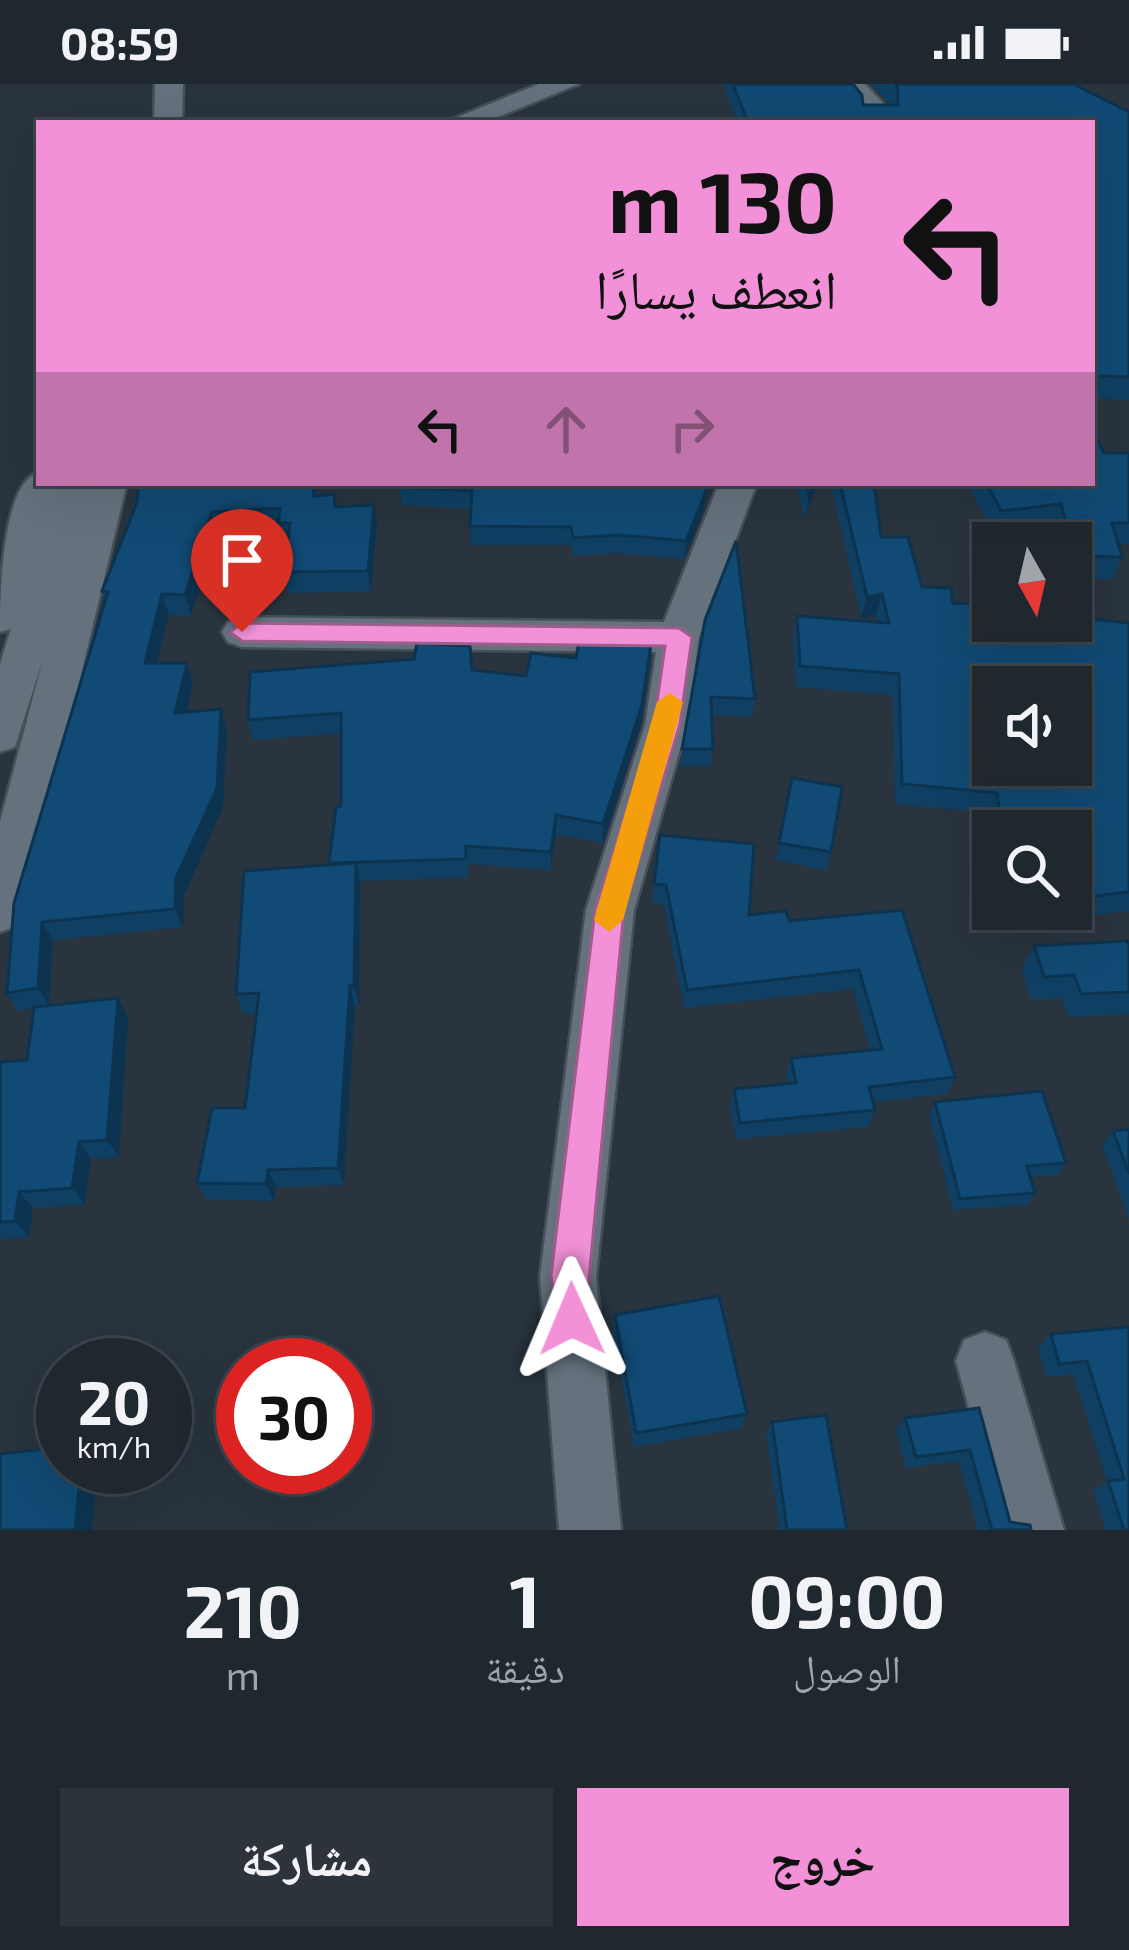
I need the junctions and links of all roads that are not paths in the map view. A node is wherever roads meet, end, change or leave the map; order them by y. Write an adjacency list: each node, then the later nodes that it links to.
1 (141, 84): 5 (street)
2 (169, 84): 6 (street)
3 (565, 84): 7 (street)
4 (850, 84): 8 (street)
5 (140, 120)
6 (168, 120)
7 (465, 120)
8 (877, 120)
9 (42, 486): 13 (street)
10 (73, 486): 16 (street)
11 (107, 486): 17 (street)
12 (737, 486): 15 (street)
13 (0, 618)
14 (242, 632): 15 (street)
15 (679, 637): 19 (street)
16 (0, 735)
17 (0, 912)
18 (985, 1361): 20 (street)
19 (590, 1530)
20 (1033, 1530)

